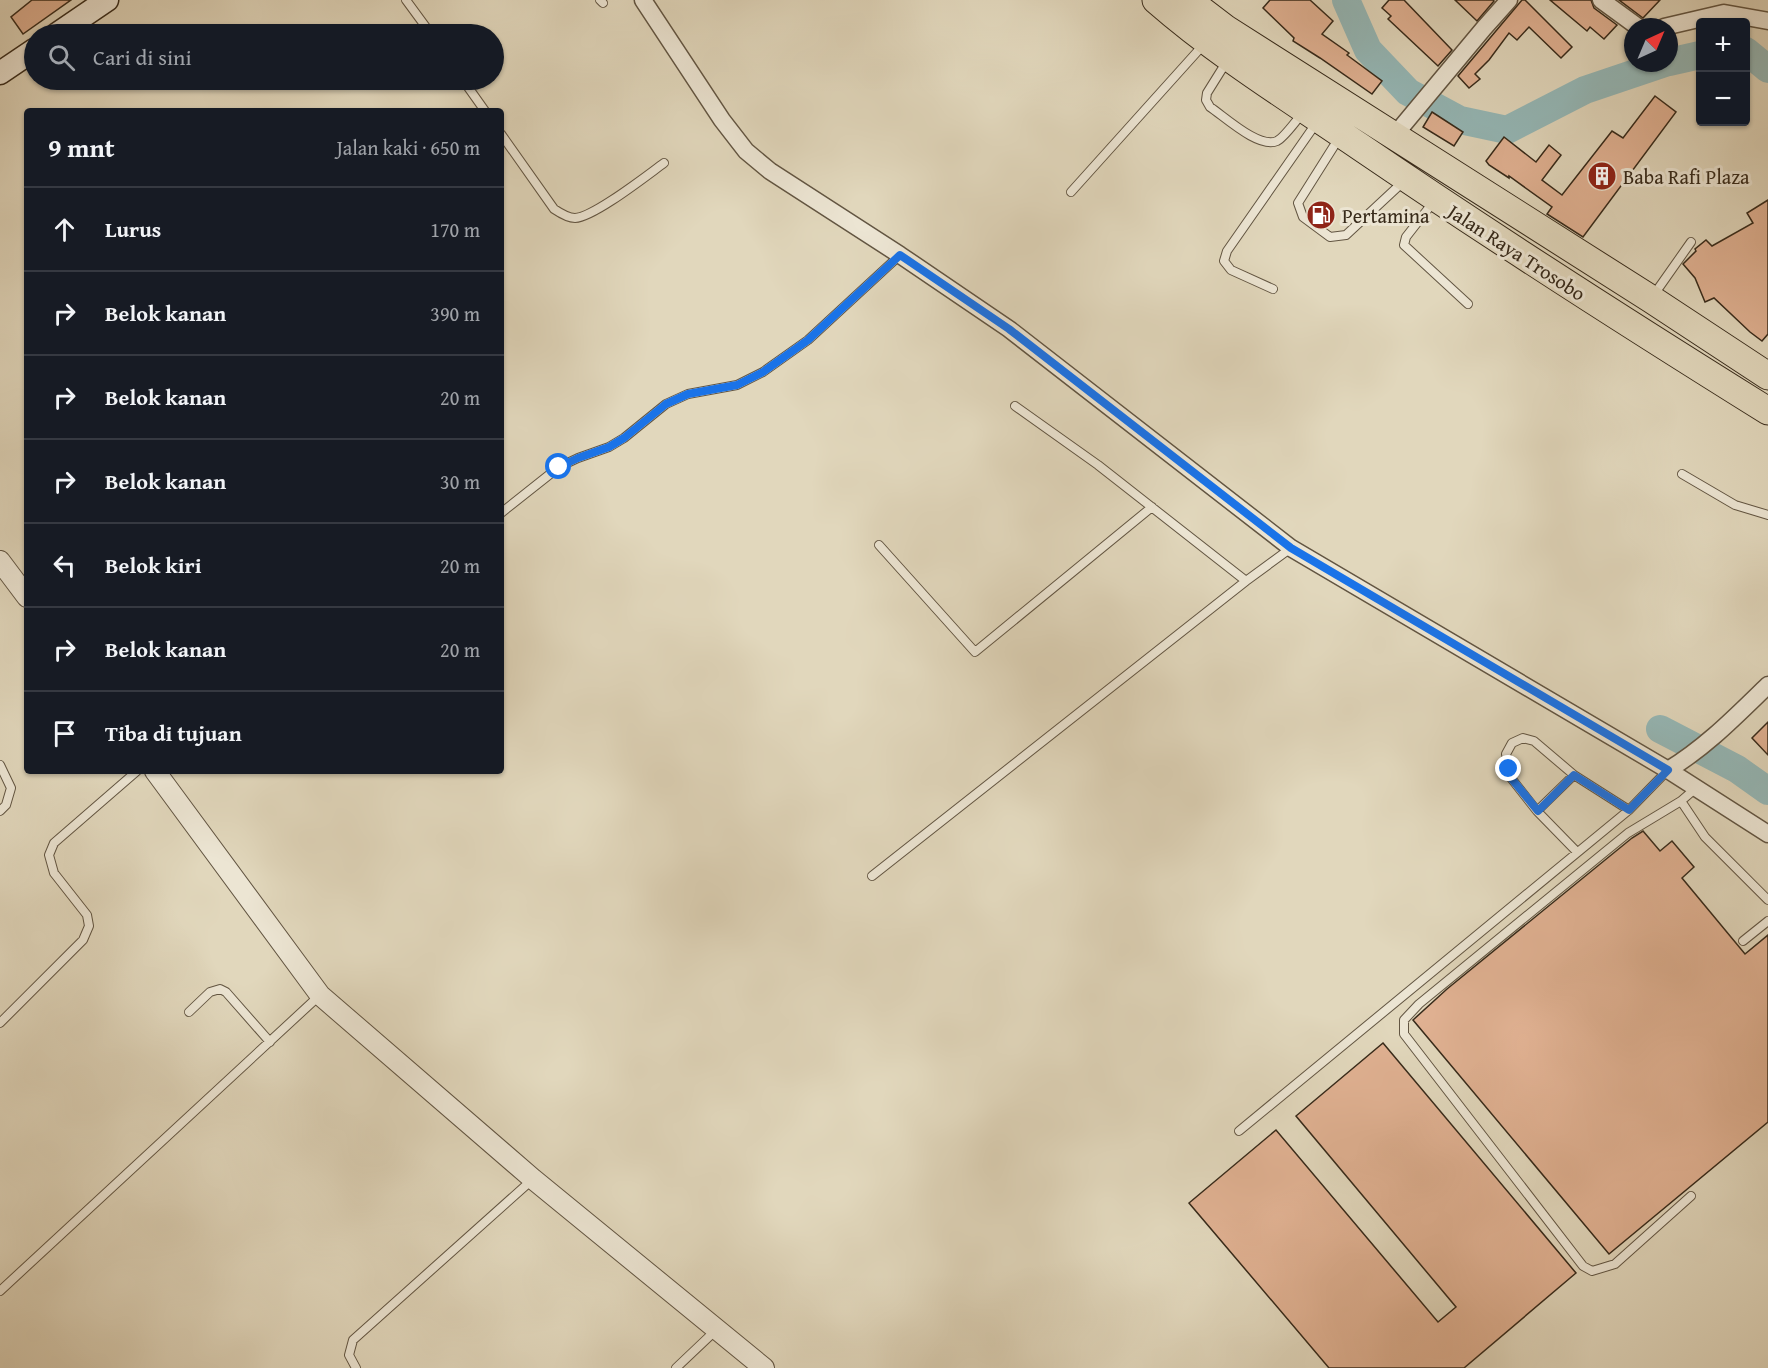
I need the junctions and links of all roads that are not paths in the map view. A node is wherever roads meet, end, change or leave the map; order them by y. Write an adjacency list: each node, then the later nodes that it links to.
1 (406, 0): 11 (lane)
2 (643, 0): 27 (street)
3 (1156, 0): 13 (highway, Jalan Raya Trosobo)
4 (1188, 0): 20 (highway, Jalan Raya Trosobo)
5 (1509, 0): 20 (street)
6 (1601, 0): 8 (street)
7 (97, 3): 10 (main road)
8 (1626, 18)
9 (1768, 21): 12 (street)
10 (70, 24)
11 (424, 24)
12 (1678, 24)
13 (1206, 41): 15 (highway, Jalan Raya Trosobo); 24 (lane)
14 (24, 57): 16 (main road)
15 (1229, 58): 19 (highway, Jalan Raya Trosobo); 19 (lane)
16 (0, 73)
17 (470, 90): 18 (lane)
18 (483, 108)
19 (1322, 121): 23 (highway, Jalan Raya Trosobo); 23 (lane); 31 (lane)
20 (1401, 128): 28 (highway, Jalan Raya Trosobo)
21 (504, 138): 22 (lane)
22 (664, 163)
23 (1407, 179): 25 (highway, Jalan Raya Trosobo)
24 (1071, 192)
25 (1436, 199): 30 (highway, Jalan Raya Trosobo); 34 (lane)
26 (1691, 242): 32 (lane)
27 (900, 255): 40 (lane); 43 (street)
28 (1586, 259): 29 (highway, Jalan Raya Trosobo); 30 (highway)
29 (1609, 274): 32 (highway, Jalan Raya Trosobo); 33 (highway)
30 (1569, 287): 33 (highway, Jalan Raya Trosobo)
31 (1272, 289)
32 (1651, 299): 35 (highway, Jalan Raya Trosobo)
33 (1592, 301): 37 (highway, Jalan Raya Trosobo)
34 (1468, 304)
35 (1768, 376)
36 (1016, 406): 39 (lane)
37 (1768, 411)
38 (1682, 474): 41 (lane)
39 (1152, 507): 42 (lane); 45 (lane)
40 (504, 511)
41 (1768, 515)
42 (879, 545)
43 (1291, 548): 45 (lane); 49 (street)
44 (0, 561): 46 (street)
45 (1246, 582): 60 (lane)
46 (24, 593)
47 (1768, 686): 49 (street)
48 (0, 765): 56 (lane)
49 (1668, 770): 53 (street); 55 (lane)
50 (134, 774): 66 (lane)
51 (157, 774): 64 (street)
52 (1574, 775): 55 (lane); 57 (lane); 57 (lane)
53 (1697, 787): 54 (lane); 58 (street)
54 (1681, 801): 61 (lane); 70 (lane)
55 (1629, 810): 59 (lane)
56 (0, 811)
57 (1538, 811): 59 (lane)
58 (1768, 834)
59 (1577, 852): 68 (lane)
60 (872, 876)
61 (1768, 900)
62 (1768, 921): 63 (lane)
63 (1743, 941)
64 (320, 995): 67 (lane); 69 (street)
65 (189, 1012): 67 (lane)
66 (0, 1023)
67 (270, 1042): 71 (lane)
68 (1239, 1131)
69 (533, 1179): 72 (street); 73 (lane)
70 (1691, 1196)
71 (0, 1291)
72 (716, 1330): 74 (lane); 75 (street)
73 (356, 1368)
74 (676, 1368)
75 (764, 1368)

